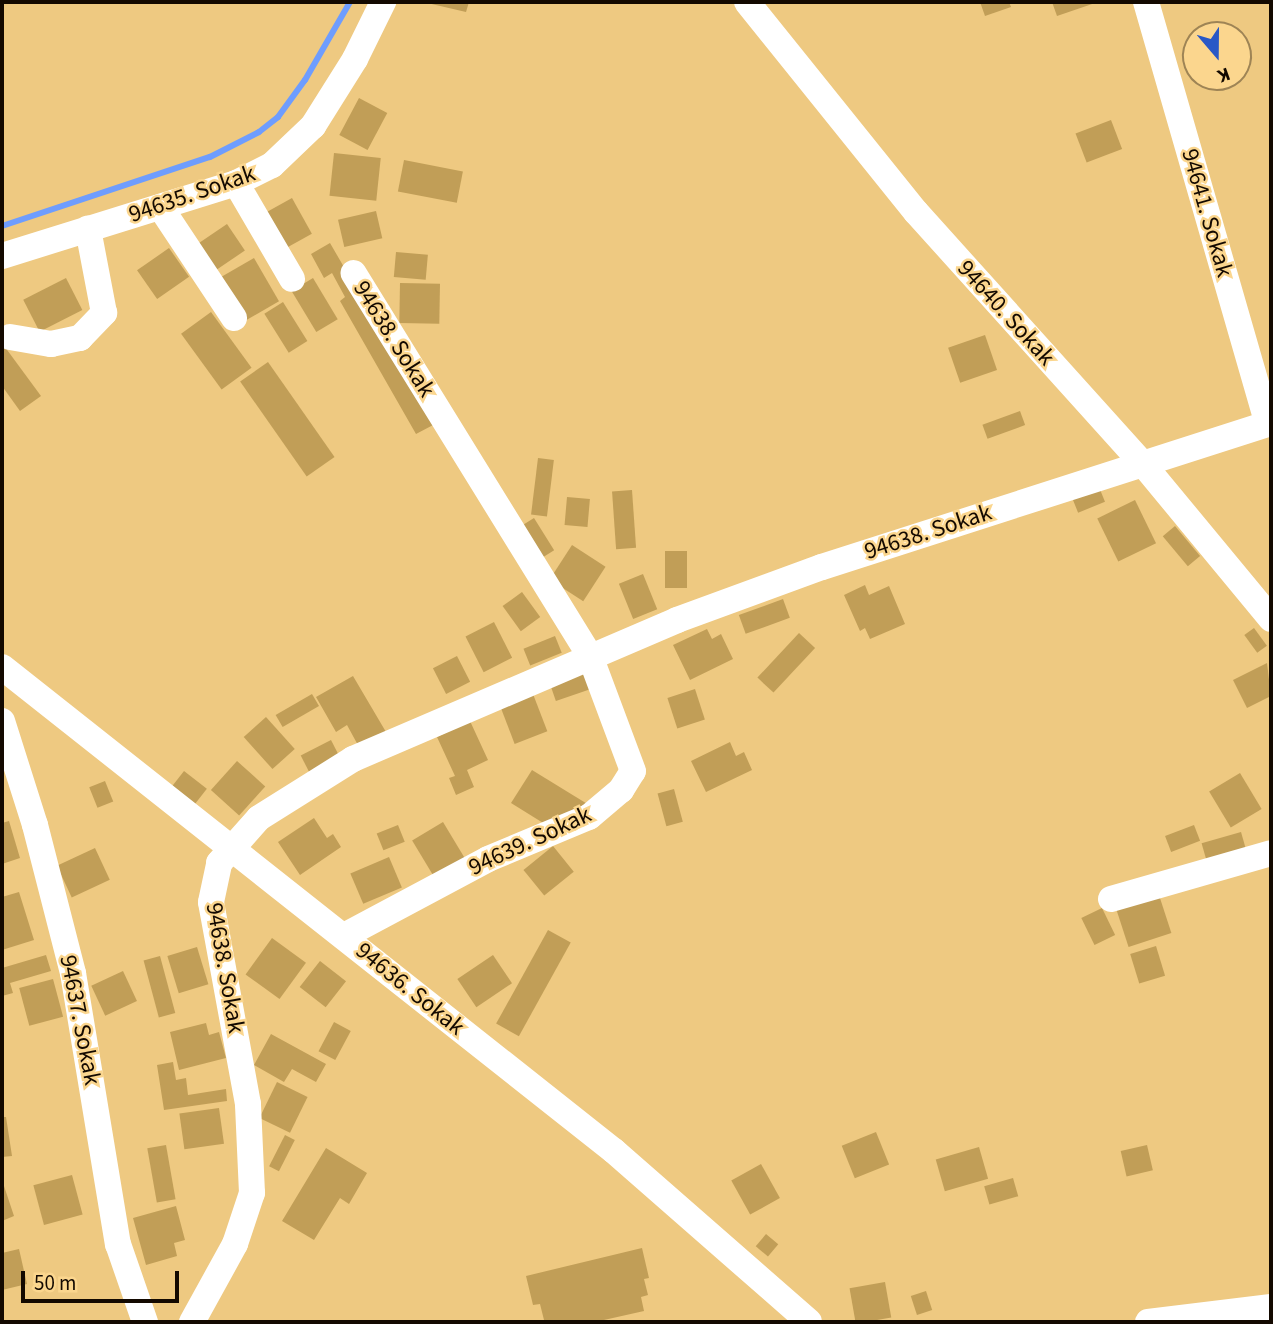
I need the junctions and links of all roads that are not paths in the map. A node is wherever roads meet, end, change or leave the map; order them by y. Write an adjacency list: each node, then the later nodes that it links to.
1 (383, 2): 4 (street, 94635. Sokak)
2 (747, 2): 13 (street, 94640. Sokak)
3 (1146, 2): 12 (street, 94641. Sokak)
4 (236, 183): 5 (street, 94635. Sokak); 9 (street)
5 (161, 208): 6 (street, 94635. Sokak); 10 (street)
6 (88, 229): 7 (street, 94635. Sokak); 11 (street)
7 (2, 256)
8 (353, 272): 15 (street, 94638. Sokak)
9 (292, 279)
10 (234, 318)
11 (10, 337)
12 (1270, 423): 13 (street, 94638. Sokak)
13 (1143, 464): 14 (street, 94640. Sokak); 15 (street, 94638. Sokak)
14 (1271, 619)
15 (590, 656): 18 (street, 94638. Sokak); 21 (street, 94639. Sokak)
16 (2, 667): 18 (street, 94636. Sokak)
17 (2, 721): 23 (street, 94637. Sokak)
18 (228, 848): 21 (street, 94636. Sokak); 24 (street, 94638. Sokak)
19 (1271, 853): 20 (street)
20 (1111, 899)
21 (344, 936): 25 (street, 94636. Sokak)
22 (1271, 1307): 26 (street)
23 (145, 1322)
24 (192, 1322)
25 (809, 1322)
26 (1148, 1322)

